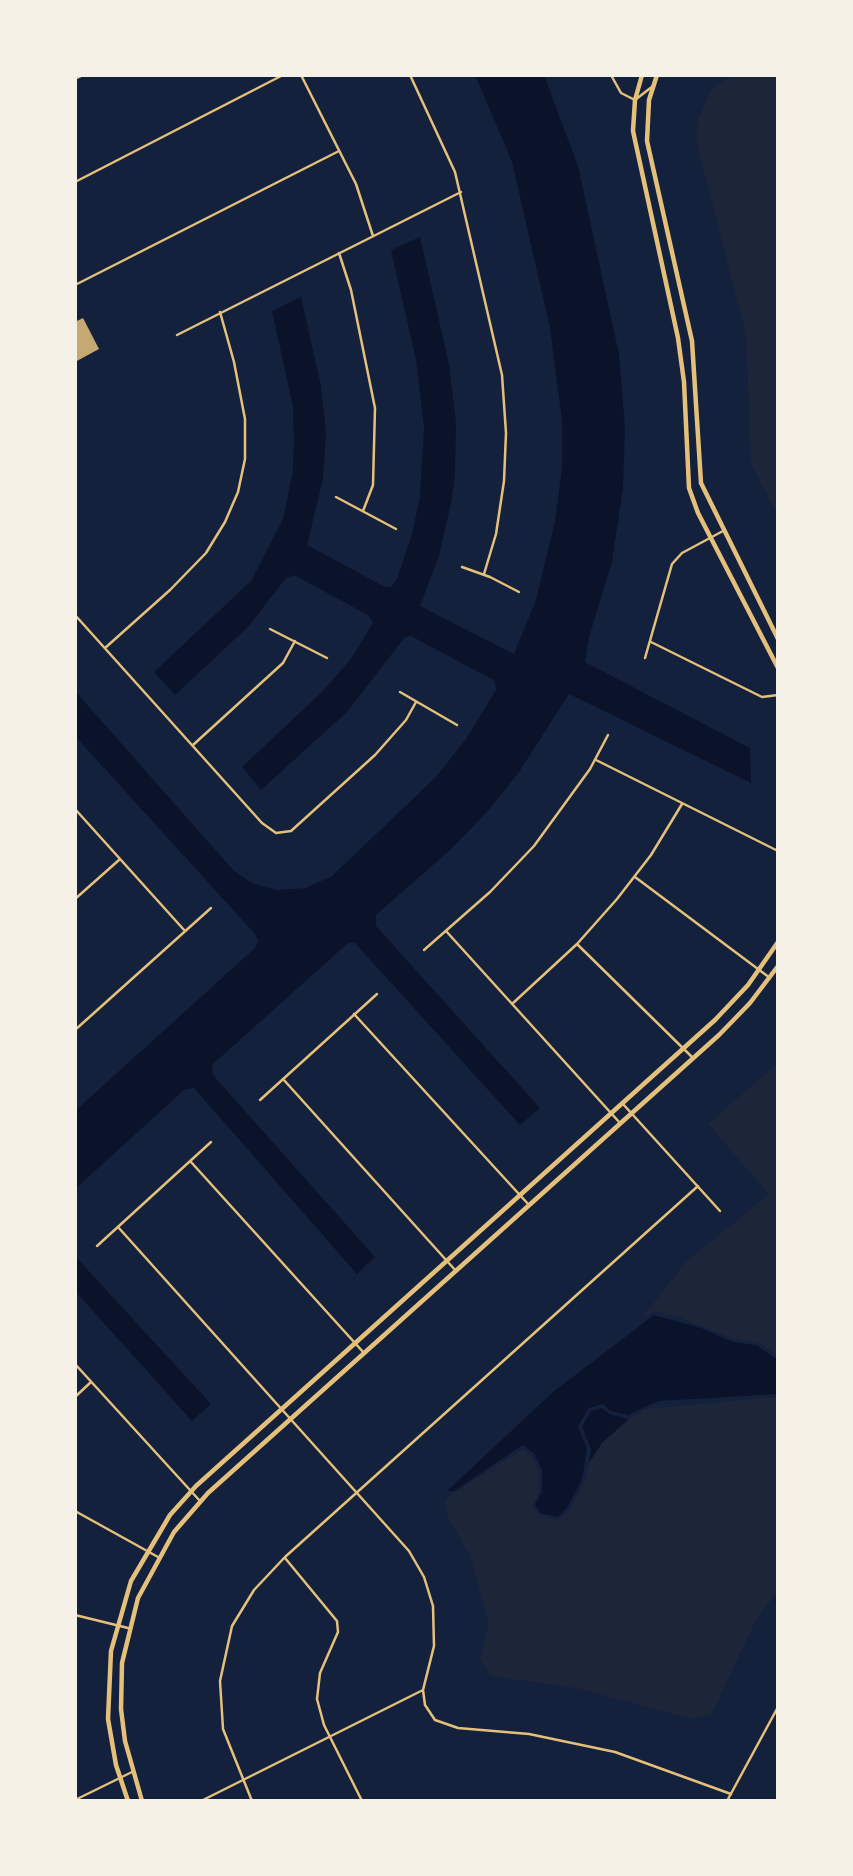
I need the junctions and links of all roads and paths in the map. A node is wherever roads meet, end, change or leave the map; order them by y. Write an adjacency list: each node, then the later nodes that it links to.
1 (83, 75): 8 (street)
2 (283, 75): 12 (street)
3 (301, 75): 11 (street)
4 (411, 75): 13 (street)
5 (611, 75): 10 (street)
6 (642, 75): 10 (main road)
7 (657, 75): 9 (main road)
8 (75, 79)
9 (653, 86): 10 (street); 16 (main road)
10 (635, 100): 17 (main road)
11 (339, 150): 14 (street); 18 (street)
12 (75, 182)
13 (461, 192): 14 (street); 29 (street)
14 (373, 236): 15 (street)
15 (340, 253): 19 (street); 24 (street)
16 (674, 257): 17 (main road); 20 (main road)
17 (662, 260): 21 (main road)
18 (75, 285)
19 (220, 312): 22 (street); 36 (street)
20 (690, 330): 21 (main road); 26 (main road)
21 (677, 332): 27 (main road)
22 (177, 335)
23 (336, 497): 24 (street)
24 (363, 511): 25 (street)
25 (397, 529)
26 (723, 531): 27 (street); 33 (main road)
27 (711, 537): 35 (street); 39 (main road)
28 (462, 567): 29 (street)
29 (484, 574): 30 (street)
30 (519, 592)
31 (75, 615): 36 (street)
32 (270, 629): 34 (street)
33 (778, 639)
34 (295, 640): 38 (street); 45 (street)
35 (651, 642): 37 (street); 41 (street)
36 (105, 648): 45 (street)
37 (645, 657)
38 (327, 658)
39 (778, 668)
40 (400, 692): 42 (street)
41 (778, 695)
42 (416, 702): 43 (street); 45 (street)
43 (457, 724)
44 (608, 734): 46 (street)
45 (192, 746)
46 (596, 760): 47 (street); 55 (street)
47 (682, 804): 49 (street); 51 (street)
48 (75, 809): 50 (street)
49 (778, 851)
50 (119, 860): 52 (street); 54 (street)
51 (635, 877): 57 (street); 60 (street)
52 (75, 899)
53 (211, 908): 54 (street)
54 (185, 931): 65 (street)
55 (446, 931): 58 (street); 63 (street)
56 (778, 942): 60 (main road)
57 (577, 944): 63 (street); 66 (street)
58 (424, 950)
59 (778, 966): 61 (main road)
60 (759, 971): 61 (street); 66 (main road)
61 (770, 978): 67 (main road)
62 (377, 994): 64 (street)
63 (512, 1003): 71 (street)
64 (354, 1014): 68 (street); 77 (street)
65 (75, 1030)
66 (683, 1048): 67 (street); 70 (main road)
67 (693, 1058): 72 (main road)
68 (283, 1079): 69 (street); 82 (street)
69 (260, 1100)
70 (622, 1103): 71 (main road); 72 (street)
71 (611, 1113): 73 (street); 77 (main road)
72 (631, 1113): 73 (main road); 76 (street)
73 (620, 1123): 78 (main road)
74 (211, 1142): 75 (street)
75 (191, 1162): 80 (street); 84 (street)
76 (698, 1186): 79 (street); 92 (street)
77 (520, 1196): 78 (street); 82 (main road)
78 (528, 1205): 83 (main road)
79 (720, 1211)
80 (118, 1227): 81 (street); 89 (street)
81 (97, 1246)
82 (447, 1261): 83 (street); 84 (main road)
83 (456, 1271): 85 (main road)
84 (355, 1343): 85 (street); 89 (main road)
85 (364, 1353): 90 (main road)
86 (75, 1364): 87 (street)
87 (91, 1381): 88 (street); 91 (street)
88 (75, 1397)
89 (283, 1409): 90 (street); 91 (main road)
90 (291, 1419): 92 (street); 93 (main road)
91 (191, 1491): 93 (street); 95 (main road)
92 (357, 1492): 97 (street); 101 (street)
93 (200, 1501): 96 (main road)
94 (75, 1511): 95 (street)
95 (146, 1550): 96 (street); 99 (main road)
96 (158, 1557): 100 (main road)
97 (285, 1557): 103 (street); 106 (street)
98 (75, 1615): 99 (street)
99 (116, 1625): 100 (street); 105 (main road)
100 (128, 1628): 104 (main road)
101 (423, 1690): 103 (street); 107 (street)
102 (778, 1707): 107 (street)
103 (330, 1736): 106 (street); 113 (street)
104 (132, 1772): 105 (street); 110 (main road)
105 (120, 1778): 108 (street); 109 (main road)
106 (242, 1780): 111 (street); 112 (street)
107 (731, 1794): 114 (street)
108 (75, 1800)
109 (128, 1801)
110 (142, 1801)
111 (201, 1801)
112 (252, 1801)
113 (362, 1801)
114 (727, 1801)

